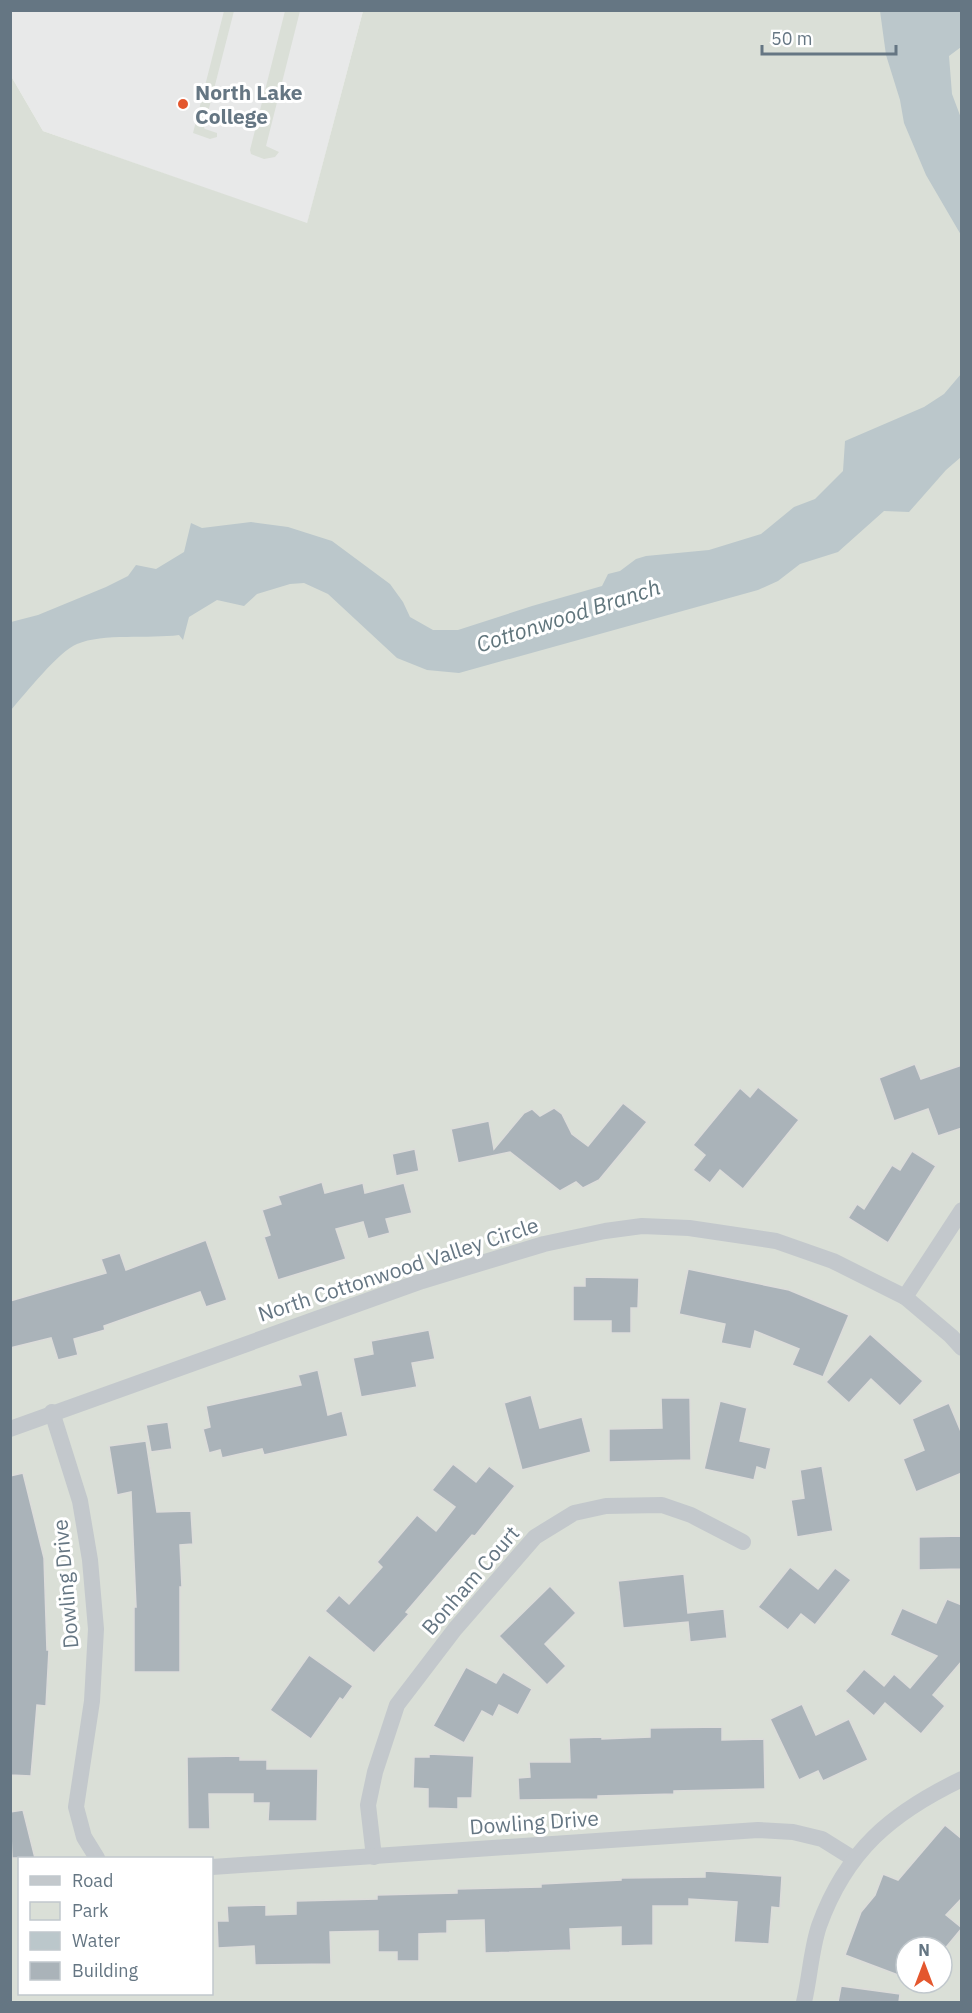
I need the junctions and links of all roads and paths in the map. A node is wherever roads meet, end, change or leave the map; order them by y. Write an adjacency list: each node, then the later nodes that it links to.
1 (962, 1210): 2 (street)
2 (905, 1297): 3 (street, North Cottonwood Valley Circle); 4 (street, North Cottonwood Valley Circle)
3 (962, 1348)
4 (52, 1412): 5 (street, North Cottonwood Valley Circle); 8 (street, Dowling Drive)
5 (10, 1429)
6 (743, 1542): 9 (street, Bonham Court)
7 (962, 1779): 10 (street)
8 (96, 1857)
9 (374, 1857): 10 (street, Dowling Drive); 11 (street, Dowling Drive)
10 (854, 1859): 12 (street)
11 (213, 1867)
12 (804, 2002)

